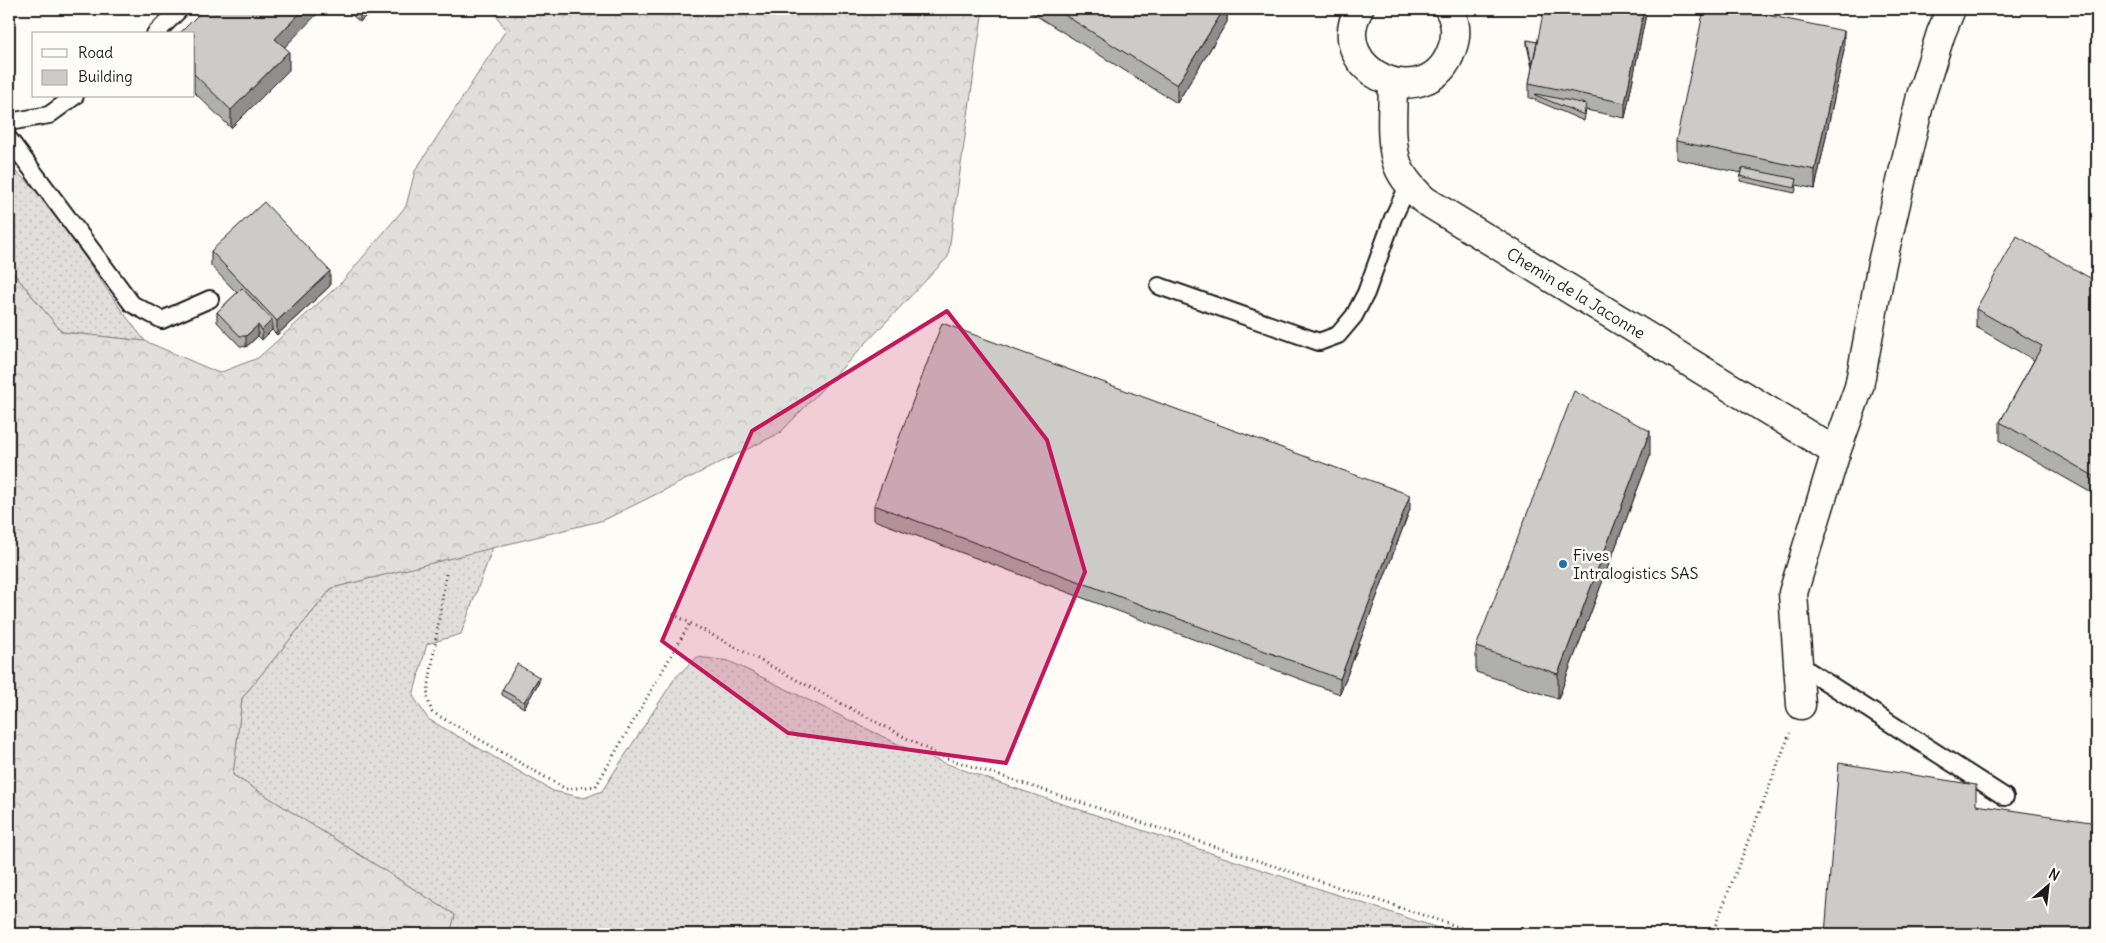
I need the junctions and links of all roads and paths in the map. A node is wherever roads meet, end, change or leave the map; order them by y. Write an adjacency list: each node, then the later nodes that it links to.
1 (14, 9): 6 (path)
2 (180, 9): 7 (lane)
3 (1359, 9): 8 (street)
4 (1449, 9): 8 (street)
5 (1951, 9): 15 (street)
6 (9, 13)
7 (156, 32)
8 (1393, 83): 12 (street, Chemin de la Jaconne)
9 (72, 98): 10 (lane)
10 (9, 122)
11 (9, 139): 14 (lane)
12 (1409, 184): 13 (lane); 15 (street, Chemin de la Jaconne)
13 (1159, 286)
14 (210, 299)
15 (1836, 452): 19 (street)
16 (446, 574): 18 (path)
17 (673, 614): 18 (path)
18 (690, 623): 22 (path)
19 (1798, 664): 20 (street); 21 (lane)
20 (1801, 705): 23 (path)
21 (2005, 797)
22 (1480, 934)
23 (1712, 934)

